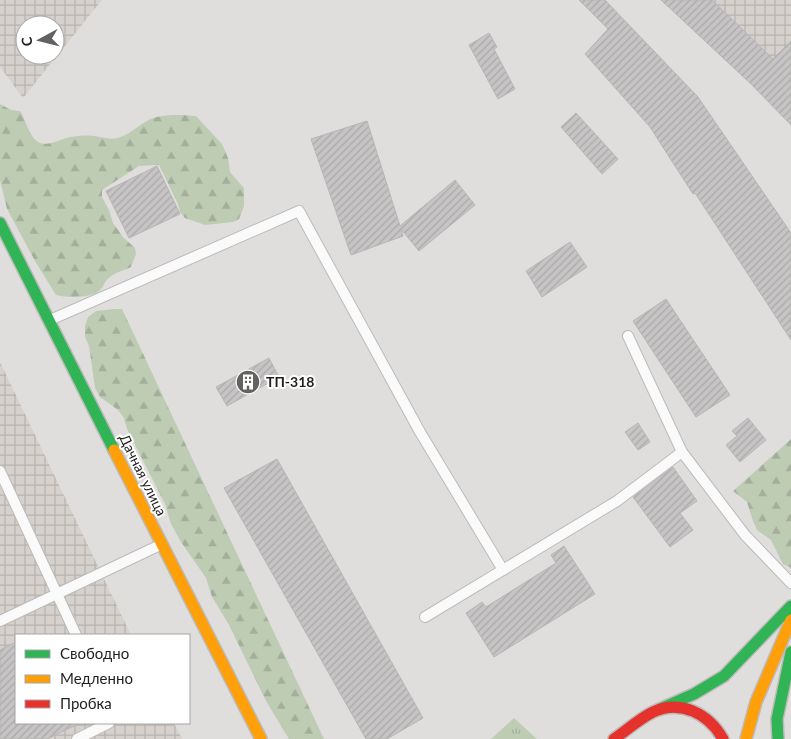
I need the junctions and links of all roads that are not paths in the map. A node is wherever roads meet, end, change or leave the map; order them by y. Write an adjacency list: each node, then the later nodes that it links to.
1 (0, 223): 2 (street, Дачная улица)
2 (50, 321): 6 (street, Дачная улица); 7 (lane)
3 (628, 336): 4 (lane)
4 (682, 452): 7 (lane); 8 (lane)
5 (0, 471): 9 (lane)
6 (161, 544): 9 (lane); 19 (street, Дачная улица)
7 (503, 570): 11 (lane)
8 (791, 583)
9 (56, 594): 13 (lane); 14 (lane)
10 (791, 606): 16 (street)
11 (425, 617)
12 (791, 620): 22 (street)
13 (0, 621)
14 (76, 634)
15 (791, 652): 23 (street)
16 (660, 709): 20 (street); 21 (street)
17 (107, 724): 18 (lane)
18 (76, 739)
19 (260, 739)
20 (614, 739)
21 (723, 739)
22 (746, 739)
23 (778, 739)

